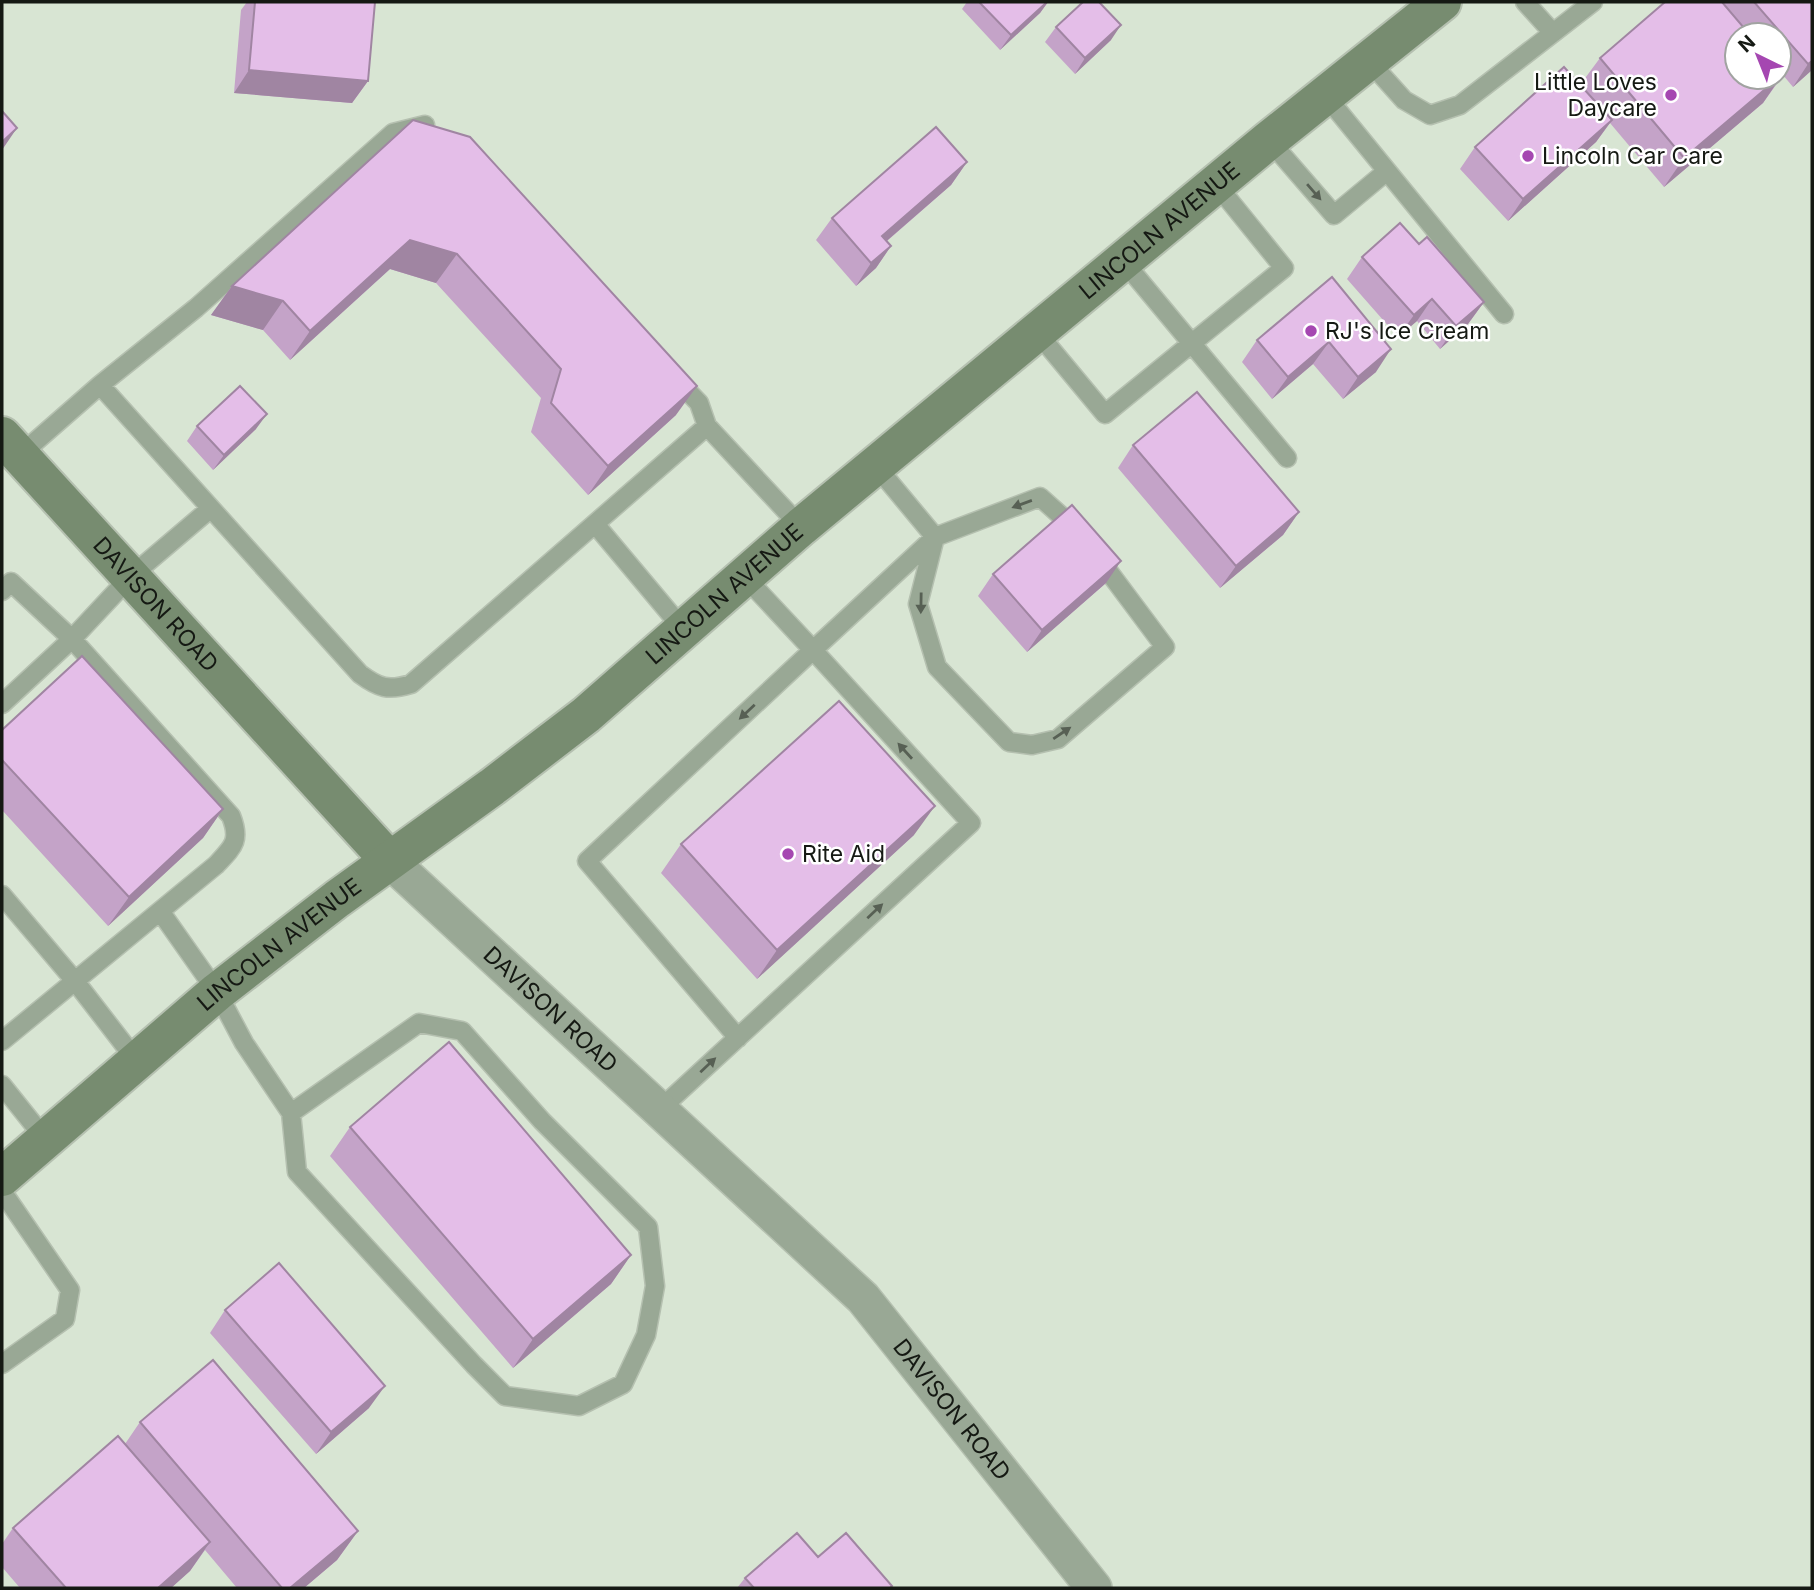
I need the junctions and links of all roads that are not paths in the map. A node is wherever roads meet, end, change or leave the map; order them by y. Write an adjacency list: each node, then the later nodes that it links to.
1 (1442, 2): 5 (street, LINCOLN AVENUE)
2 (1525, 2): 4 (lane)
3 (1593, 2): 4 (lane)
4 (1553, 33): 5 (lane)
5 (1368, 60): 6 (street, LINCOLN AVENUE)
6 (1325, 95): 8 (street, LINCOLN AVENUE); 9 (lane)
7 (446, 132): 16 (lane)
8 (1269, 140): 9 (lane, one-way to 9); 10 (street, LINCOLN AVENUE)
9 (1387, 171): 12 (lane)
10 (1216, 184): 11 (street, LINCOLN AVENUE); 14 (lane)
11 (1124, 262): 13 (street, LINCOLN AVENUE); 14 (lane)
12 (1504, 314)
13 (1036, 331): 14 (lane); 20 (street, LINCOLN AVENUE)
14 (1191, 343): 19 (lane)
15 (661, 362): 17 (lane)
16 (100, 385): 18 (lane); 21 (lane)
17 (707, 426): 22 (lane); 23 (lane)
18 (11, 446): 26 (street, DAVISON ROAD)
19 (1287, 458)
20 (876, 466): 23 (street, LINCOLN AVENUE); 24 (lane)
21 (211, 509): 22 (lane); 26 (lane)
22 (595, 524): 28 (lane)
23 (801, 527): 25 (street, LINCOLN AVENUE)
24 (935, 537): 24 (lane, one-way to 24); 30 (lane)
25 (744, 576): 28 (street, LINCOLN AVENUE); 30 (lane)
26 (130, 577): 29 (lane); 32 (street, DAVISON ROAD)
27 (2, 591): 29 (lane)
28 (683, 629): 32 (street, LINCOLN AVENUE)
29 (72, 639): 31 (lane); 34 (lane)
30 (813, 650): 37 (lane, one-way to 37); 37 (lane, one-way to 30)
31 (2, 704)
32 (388, 860): 36 (street, LINCOLN AVENUE); 41 (street, DAVISON ROAD)
33 (2, 895): 35 (lane)
34 (160, 911): 35 (lane); 36 (lane)
35 (75, 981): 38 (lane); 39 (lane)
36 (217, 992): 39 (street, LINCOLN AVENUE); 42 (lane)
37 (738, 1038): 41 (lane, one-way to 37)
38 (2, 1041)
39 (136, 1060): 43 (street, LINCOLN AVENUE)
40 (2, 1085): 43 (lane)
41 (658, 1111): 47 (street, DAVISON ROAD)
42 (291, 1113): 42 (lane)
43 (46, 1140): 44 (street, LINCOLN AVENUE)
44 (2, 1177)
45 (2, 1191): 46 (lane)
46 (2, 1364)
47 (1092, 1587)

